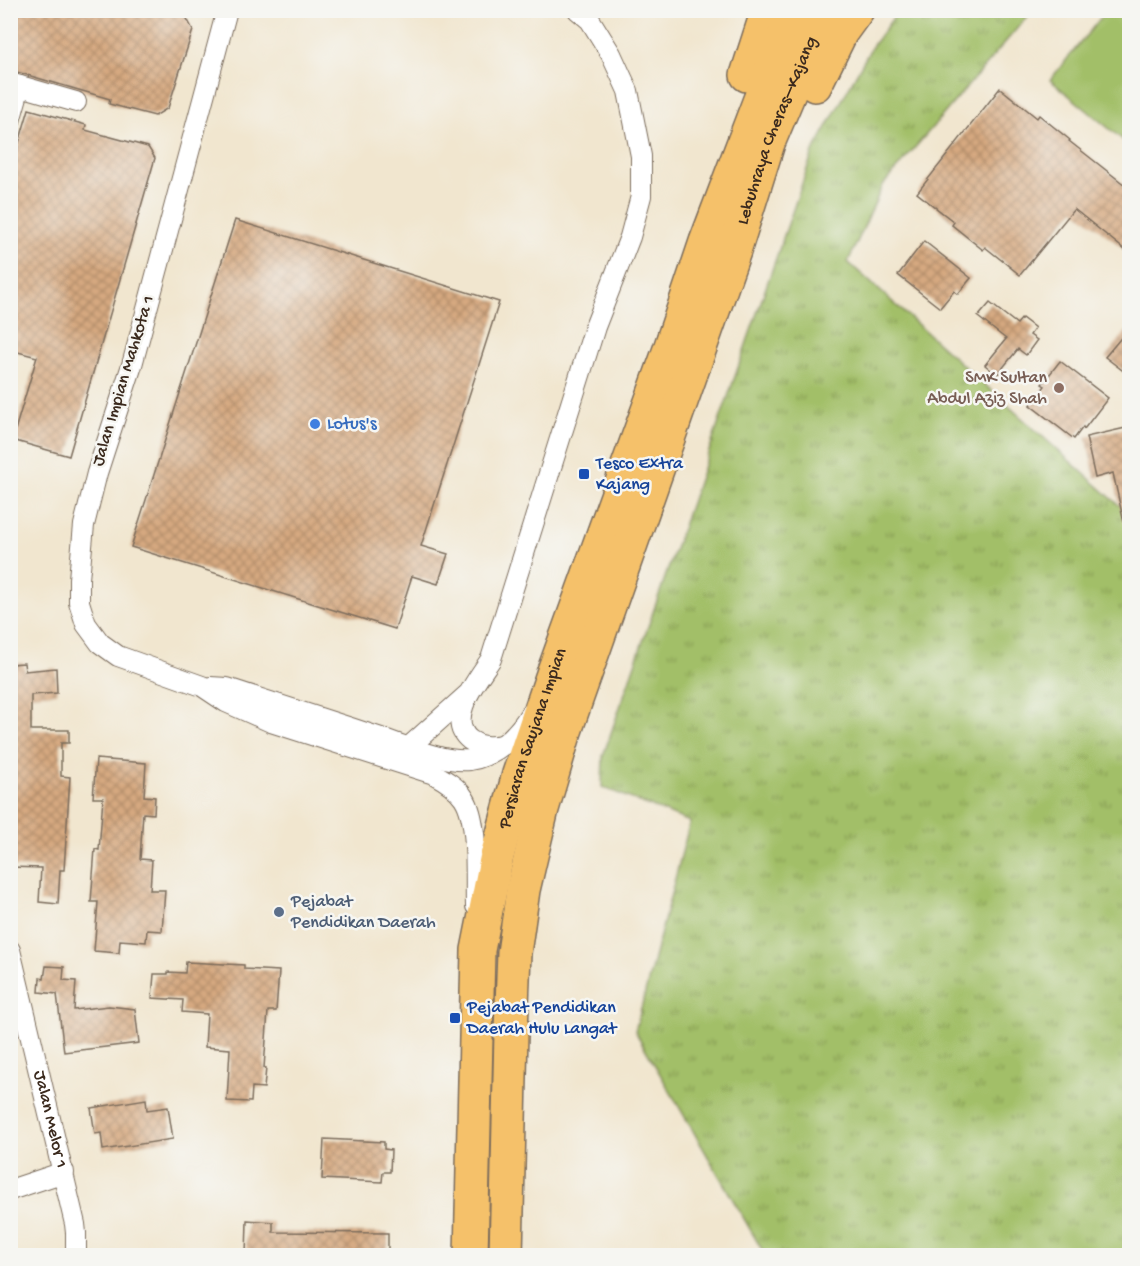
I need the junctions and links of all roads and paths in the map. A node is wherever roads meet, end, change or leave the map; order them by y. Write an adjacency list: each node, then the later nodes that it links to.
1 (227, 10): 15 (street, Jalan Impian Mahkota 1)
2 (578, 10): 13 (street)
3 (768, 10): 10 (highway)
4 (794, 10): 10 (highway, Lebuhraya Cheras–Kajang)
5 (824, 10): 10 (highway, Lebuhraya Cheras–Kajang)
6 (857, 10): 10 (highway)
7 (15, 85): 8 (street); 9 (street)
8 (76, 102)
9 (10, 121)
10 (720, 247): 11 (highway, Persiaran Saujana Impian)
11 (682, 356): 12 (highway, Persiaran Saujana Impian); 22 (highway, Persiaran Saujana Impian)
12 (554, 671): 14 (street); 17 (highway, Persiaran Saujana Impian)
13 (468, 694): 14 (street); 15 (street)
14 (502, 745): 15 (street)
15 (405, 755): 17 (street)
16 (10, 950): 18 (street, Jalan Melor 1)
17 (478, 950): 21 (highway, Persiaran Saujana Impian)
18 (64, 1172): 19 (street); 20 (street, Jalan Melor 1)
19 (10, 1190)
20 (75, 1256)
21 (471, 1256)
22 (506, 1256)

